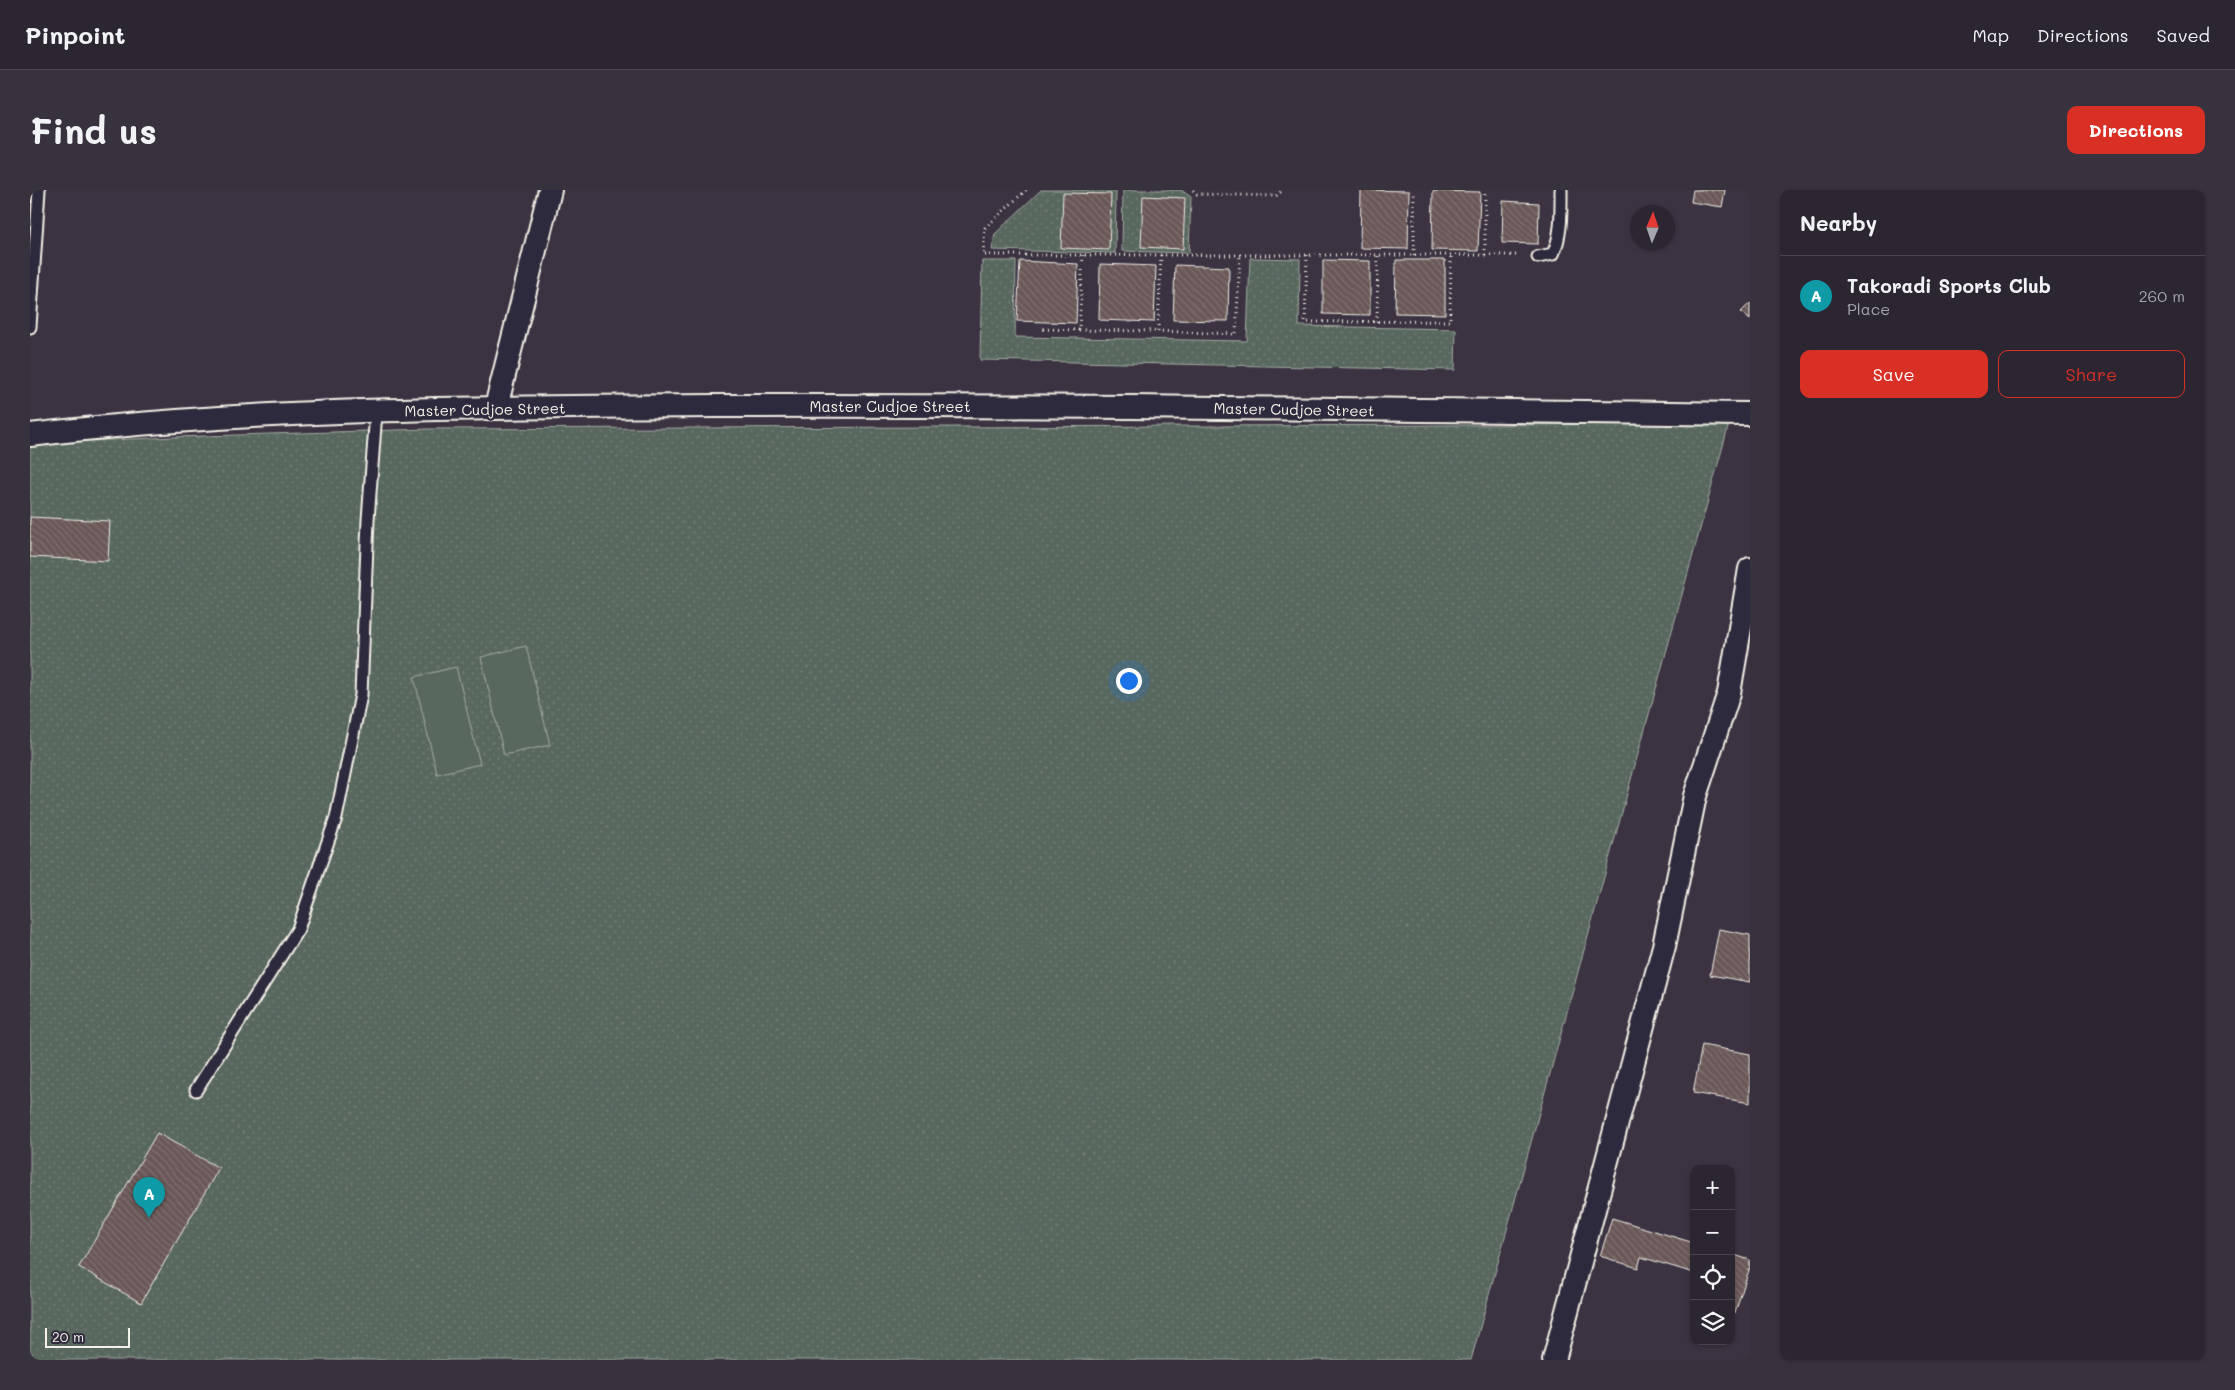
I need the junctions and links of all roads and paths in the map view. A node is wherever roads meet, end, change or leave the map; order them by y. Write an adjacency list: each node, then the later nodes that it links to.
1 (39, 190): 20 (lane)
2 (550, 190): 24 (street)
3 (1026, 190): 9 (path)
4 (1193, 190): 5 (path)
5 (1283, 190)
6 (1414, 190): 14 (path)
7 (1485, 190): 16 (path)
8 (1561, 190): 18 (lane)
9 (1083, 255): 10 (path); 22 (path)
10 (1161, 255): 11 (path); 23 (path)
11 (1240, 255): 12 (path); 23 (path)
12 (1307, 255): 13 (path); 19 (path)
13 (1378, 255): 14 (path); 19 (path)
14 (1414, 255): 15 (path)
15 (1451, 255): 16 (path); 19 (path)
16 (1485, 255): 17 (path)
17 (1520, 255)
18 (1538, 257)
19 (1377, 322)
20 (30, 327)
21 (1043, 329): 22 (path)
22 (1079, 330): 23 (path)
23 (1158, 331)
24 (496, 407): 25 (street, Master Cudjoe Street); 26 (street, Master Cudjoe Street)
25 (376, 412): 27 (street, Master Cudjoe Street); 29 (lane)
26 (1750, 414)
27 (30, 435)
28 (1750, 569): 30 (street)
29 (196, 1090)
30 (1554, 1360)

